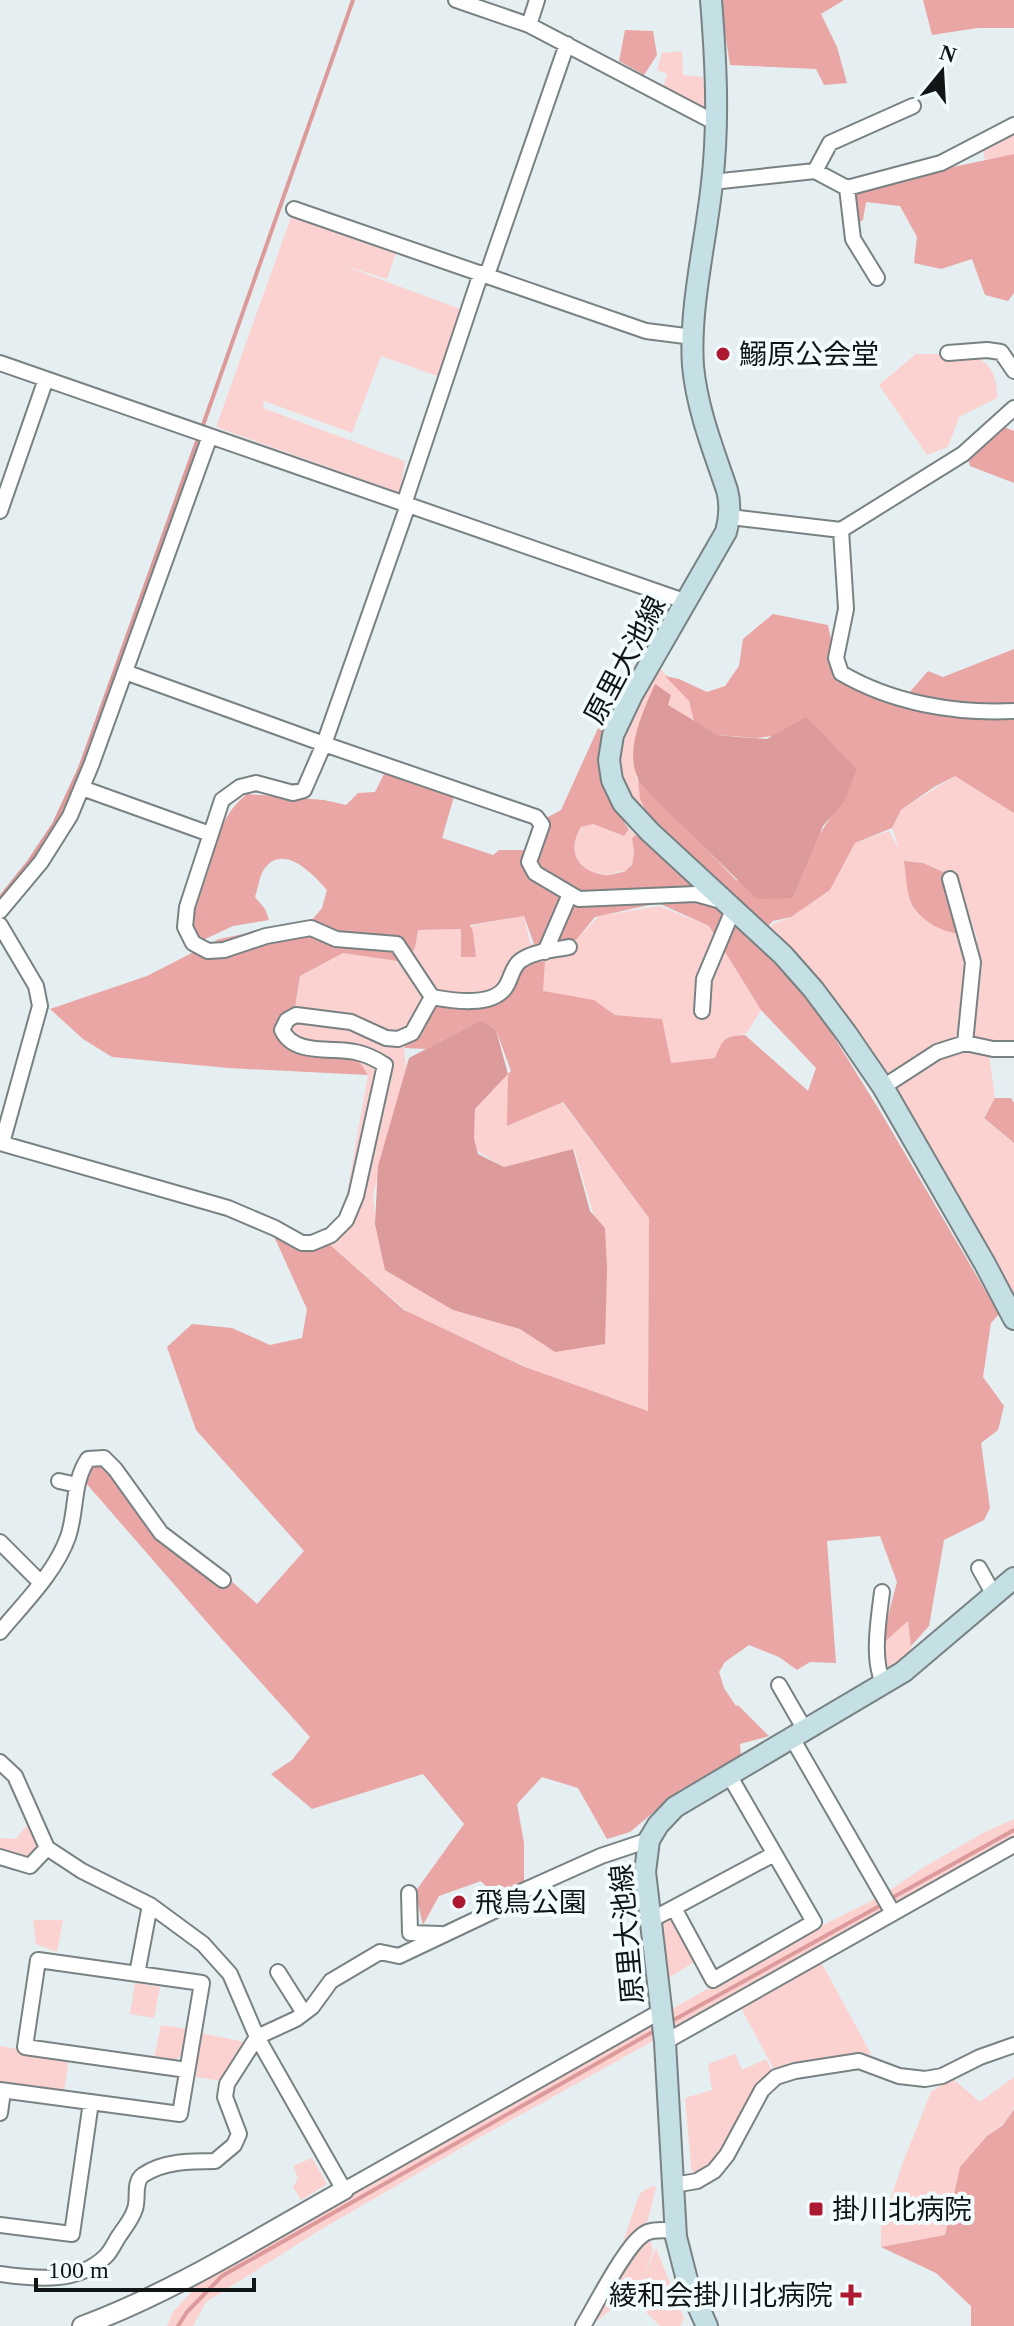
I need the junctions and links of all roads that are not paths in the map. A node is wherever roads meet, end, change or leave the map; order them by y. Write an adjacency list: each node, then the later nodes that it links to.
1 (456, 0): 4 (street)
2 (537, 0): 4 (street)
3 (711, 0): 7 (main road)
4 (529, 25): 5 (street)
5 (567, 44): 7 (street); 13 (street)
6 (913, 106): 9 (street)
7 (716, 123): 10 (main road)
8 (1014, 125): 11 (street)
9 (815, 171): 10 (street); 11 (street)
10 (712, 182): 15 (main road)
11 (847, 188): 14 (street)
12 (294, 209): 13 (street)
13 (484, 274): 15 (street); 22 (street)
14 (877, 278)
15 (693, 337): 24 (main road)
16 (948, 353): 18 (street)
17 (0, 363): 19 (street)
18 (1014, 371)
19 (46, 379): 21 (street); 23 (street)
20 (1014, 408): 25 (street)
21 (210, 436): 22 (street); 27 (street)
22 (406, 505): 26 (street); 29 (street)
23 (0, 511)
24 (730, 517): 25 (street); 26 (main road, 原里大池線)
25 (841, 530): 28 (street)
26 (687, 602): 34 (main road, 原里大池線)
27 (125, 672): 29 (street); 30 (street)
28 (1014, 711)
29 (324, 744): 31 (street); 33 (street)
30 (82, 788): 31 (street); 35 (street)
31 (210, 834): 39 (street)
32 (950, 879): 41 (street)
33 (570, 894): 34 (street); 38 (street)
34 (729, 906): 40 (street); 43 (main road, 原里大池線)
35 (0, 911)
36 (0, 925): 44 (street)
37 (569, 947): 38 (street)
38 (545, 952): 39 (street)
39 (432, 997): 44 (street)
40 (702, 1011)
41 (965, 1043): 42 (street); 43 (street)
42 (1014, 1049)
43 (883, 1087): 45 (main road, 原里大池線)
44 (1, 1143)
45 (1014, 1319)
46 (75, 1475): 47 (street); 51 (street); 52 (street)
47 (59, 1481)
48 (0, 1542): 52 (street)
49 (979, 1568): 54 (street)
50 (1014, 1578): 54 (main road, 原里大池線)
51 (223, 1580)
52 (41, 1583): 55 (street)
53 (882, 1592): 56 (street)
54 (994, 1595): 56 (main road, 原里大池線)
55 (0, 1632)
56 (884, 1684): 58 (main road, 原里大池線)
57 (779, 1685): 58 (street)
58 (798, 1734): 60 (main road, 原里大池線); 69 (street)
59 (0, 1762): 63 (street)
60 (729, 1775): 61 (main road, 原里大池線); 64 (street)
61 (649, 1840): 70 (main road, 原里大池線); 71 (street)
62 (1014, 1845): 69 (street)
63 (47, 1848): 65 (street); 67 (street)
64 (774, 1854): 68 (street); 68 (street)
65 (0, 1857)
66 (409, 1893): 71 (street)
67 (150, 1905): 73 (street); 76 (street)
68 (674, 1908): 70 (street)
69 (893, 1912): 77 (street)
70 (651, 1920): 75 (main road, 原里大池線)
71 (446, 1934): 74 (street)
72 (278, 1972): 74 (street)
73 (137, 1974): 79 (street); 79 (street)
74 (304, 2013): 76 (street)
75 (662, 2014): 77 (main road, 原里大池線); 84 (street)
76 (257, 2037): 84 (street); 87 (street)
77 (665, 2041): 83 (main road, 原里大池線)
78 (1014, 2045): 83 (street)
79 (187, 2070): 81 (street)
80 (2, 2091): 81 (street); 82 (street)
81 (91, 2102): 85 (street)
82 (0, 2113)
83 (674, 2185): 86 (main road, 原里大池線)
84 (344, 2190): 88 (street)
85 (0, 2225)
86 (676, 2230): 89 (street); 90 (main road, 原里大池線)
87 (0, 2274)
88 (82, 2326)
89 (583, 2326)
90 (707, 2326)

